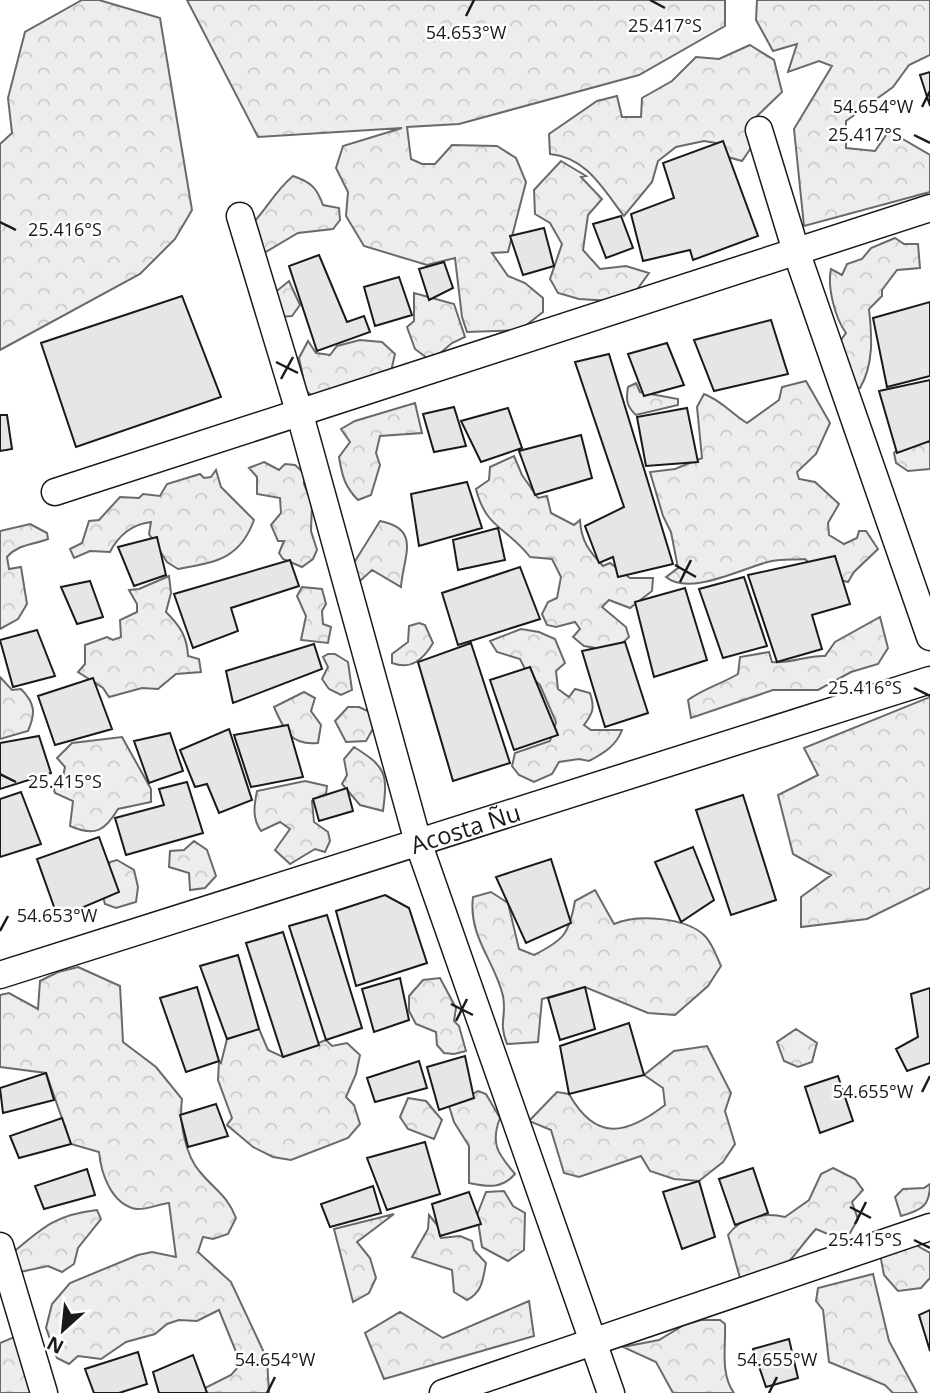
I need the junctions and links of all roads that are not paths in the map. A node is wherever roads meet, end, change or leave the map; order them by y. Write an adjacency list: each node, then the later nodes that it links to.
1 (759, 130): 4 (street)
2 (930, 208): 4 (street)
3 (240, 216): 5 (street)
4 (796, 251): 5 (street); 7 (street)
5 (299, 411): 6 (street); 9 (street)
6 (55, 492)
7 (930, 637)
8 (930, 680): 9 (street, Acosta Ñu)
9 (418, 842): 10 (street, Acosta Ñu); 13 (street)
10 (0, 975)
11 (930, 1227): 13 (street)
12 (0, 1246): 14 (street)
13 (594, 1341): 15 (street); 16 (street)
14 (44, 1393)
15 (443, 1393)
16 (611, 1393)

